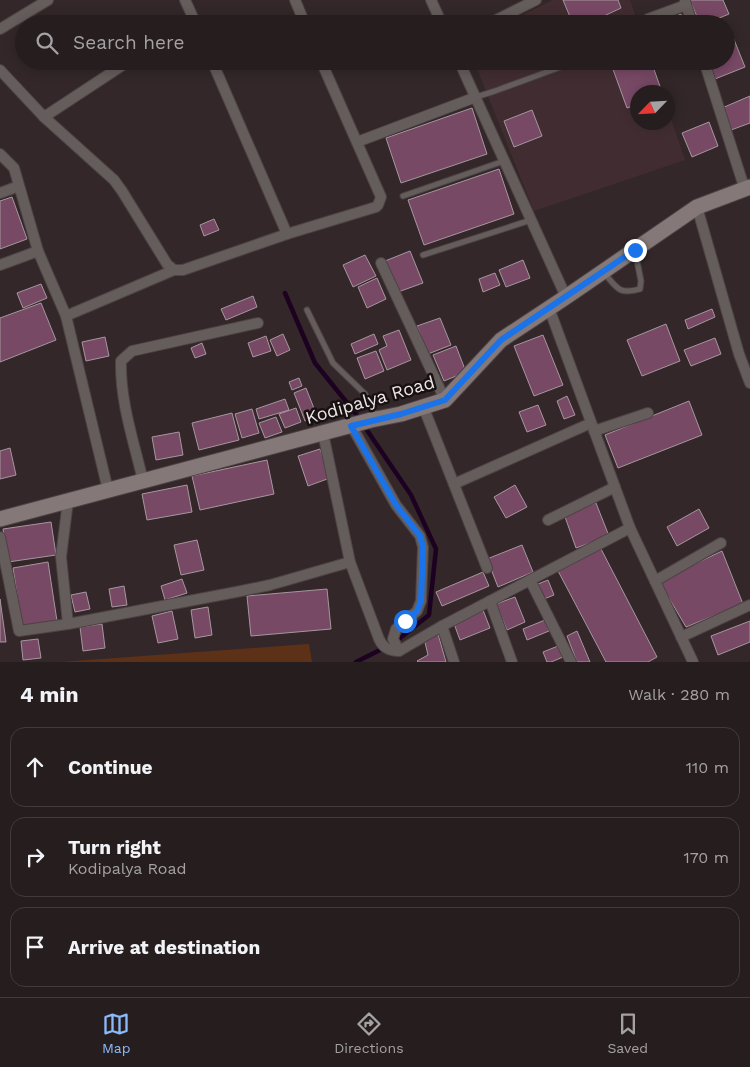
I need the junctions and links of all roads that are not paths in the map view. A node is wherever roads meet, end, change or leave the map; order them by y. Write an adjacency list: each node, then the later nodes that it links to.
1 (48, 0): 7 (street)
2 (185, 0): 8 (street)
3 (294, 0): 9 (street)
4 (431, 0): 10 (street)
5 (536, 0): 11 (street)
6 (685, 3): 12 (street); 13 (street)
7 (23, 15)
8 (190, 15)
9 (301, 15)
10 (438, 15)
11 (506, 15)
12 (657, 15)
13 (689, 15)
14 (15, 20): 15 (street)
15 (0, 29)
16 (0, 70): 24 (street)
17 (115, 70): 24 (street)
18 (216, 70): 34 (street)
19 (325, 70): 25 (street)
20 (463, 70): 23 (street)
21 (552, 70): 23 (lane)
22 (707, 70): 29 (street)
23 (476, 97): 25 (street); 27 (street)
24 (44, 117): 40 (street)
25 (356, 142): 34 (street)
26 (0, 154): 28 (street)
27 (504, 161): 31 (lane); 33 (street)
28 (19, 186): 30 (street); 36 (street)
29 (747, 188): 32 (main road, Kodipalya Road)
30 (0, 193)
31 (403, 196)
32 (697, 207): 35 (main road, Kodipalya Road); 47 (street)
33 (531, 220): 37 (lane); 42 (street)
34 (288, 234): 40 (street)
35 (635, 250): 41 (main road, Kodipalya Road); 41 (lane)
36 (38, 251): 39 (street); 45 (street)
37 (423, 255)
38 (381, 263): 48 (street)
39 (0, 265)
40 (174, 270): 45 (street)
41 (603, 271): 42 (main road, Kodipalya Road)
42 (566, 297): 43 (main road, Kodipalya Road)
43 (549, 308): 48 (main road, Kodipalya Road); 53 (street)
44 (307, 310): 51 (lane)
45 (66, 316): 58 (street)
46 (258, 322): 55 (street)
47 (750, 383)
48 (445, 400): 49 (main road, Kodipalya Road)
49 (423, 406): 51 (main road, Kodipalya Road); 56 (street)
50 (648, 413): 53 (street)
51 (374, 419): 52 (main road, Kodipalya Road)
52 (352, 425): 54 (main road, Kodipalya Road); 74 (street)
53 (593, 427): 56 (street); 57 (street)
54 (323, 433): 55 (main road, Kodipalya Road); 65 (street)
55 (143, 481): 58 (main road, Kodipalya Road)
56 (454, 484): 66 (street)
57 (615, 487): 61 (street); 62 (street)
58 (108, 490): 59 (main road, Kodipalya Road)
59 (68, 501): 60 (main road, Kodipalya Road); 71 (street)
60 (0, 519)
61 (548, 520)
62 (630, 528): 67 (street); 68 (street)
63 (0, 537): 71 (street)
64 (721, 543): 68 (street)
65 (350, 562): 71 (street); 74 (street)
66 (487, 568)
67 (530, 580): 69 (street); 78 (street)
68 (655, 581): 73 (street)
69 (490, 601): 72 (street); 77 (street)
70 (750, 605): 73 (street)
71 (68, 624)
72 (442, 626): 74 (street); 76 (street)
73 (681, 637): 79 (street)
74 (395, 647): 75 (street)
75 (396, 662)
76 (454, 662)
77 (512, 662)
78 (571, 662)
79 (693, 662)

